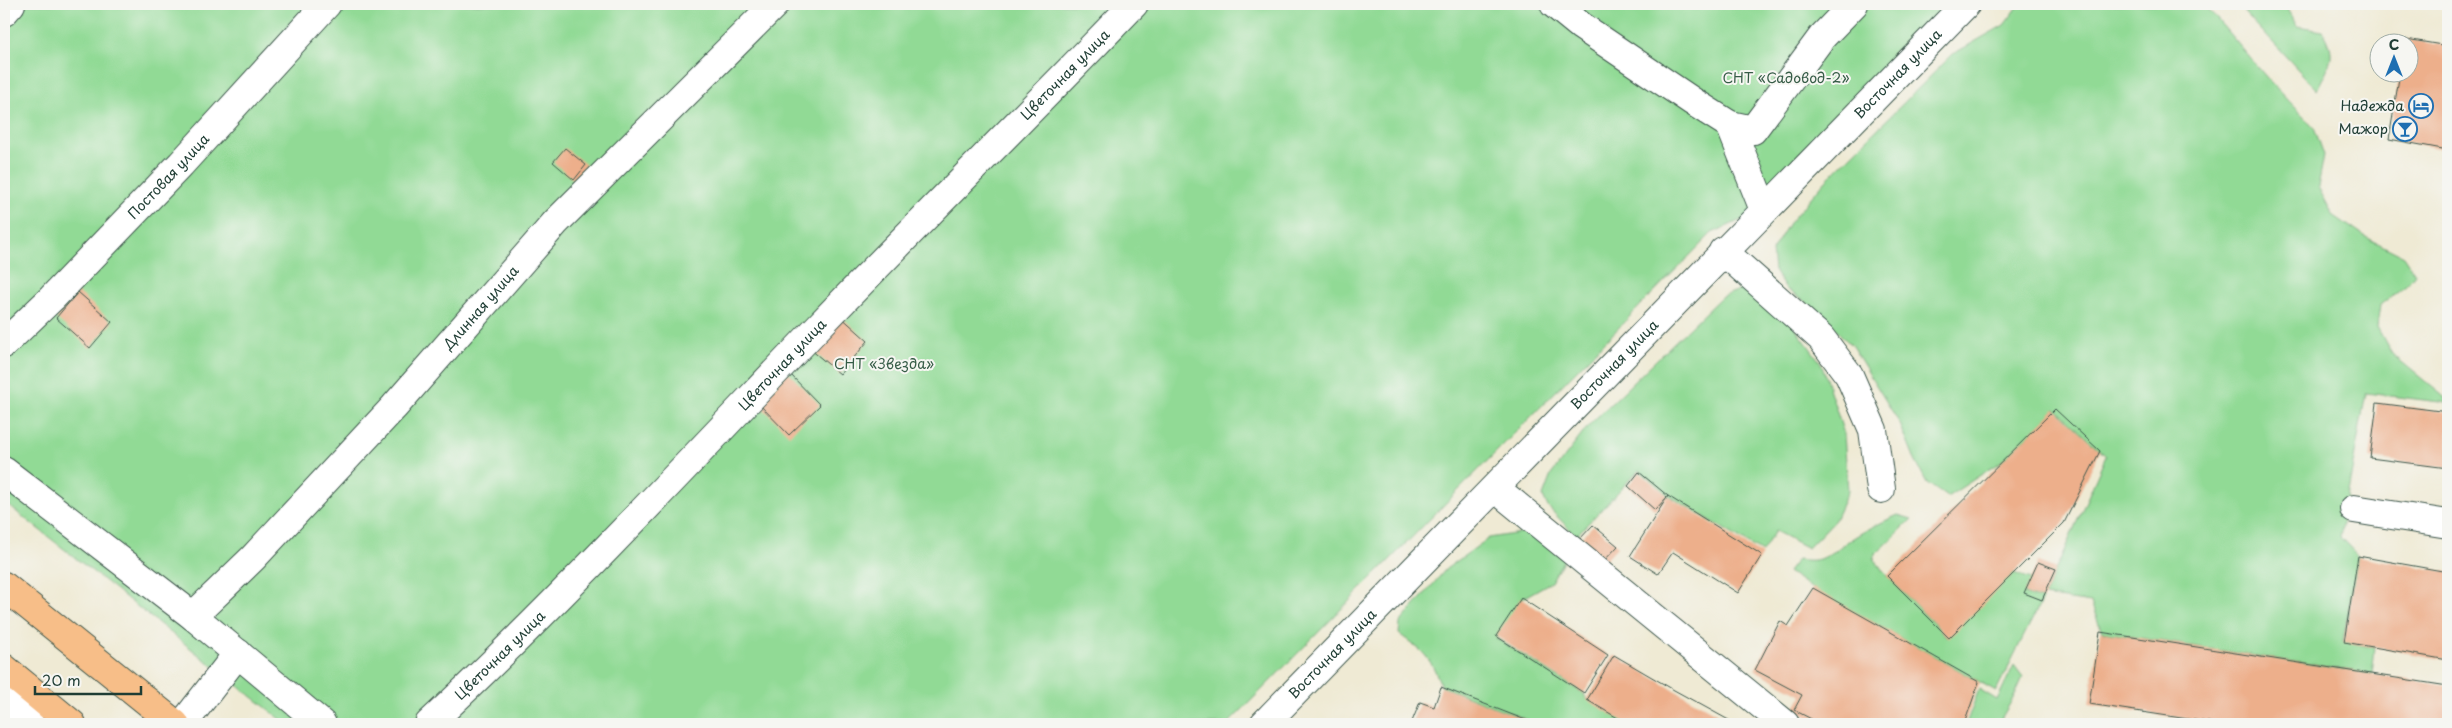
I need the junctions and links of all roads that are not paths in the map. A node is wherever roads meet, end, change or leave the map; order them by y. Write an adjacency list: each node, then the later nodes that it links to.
1 (12, 4): 8 (street)
2 (327, 4): 12 (street, Постовая улица)
3 (775, 4): 19 (street, Длинная улица)
4 (1134, 4): 28 (street, Цветочная улица)
5 (1554, 4): 9 (street)
6 (1854, 4): 9 (street)
7 (1966, 4): 10 (street, Восточная улица)
8 (4, 12)
9 (1730, 124): 10 (street)
10 (1764, 210): 11 (street, Восточная улица)
11 (1723, 251): 14 (street, Восточная улица); 15 (street)
12 (4, 344)
13 (4, 471): 19 (street)
14 (1495, 488): 29 (street, Восточная улица); 30 (street)
15 (1882, 489)
16 (2354, 509): 17 (street)
17 (2448, 524)
18 (4, 586): 25 (main road)
19 (193, 616): 20 (street)
20 (238, 654): 26 (street); 27 (street)
21 (4, 668): 23 (main road)
22 (4, 703): 24 (street)
23 (65, 721)
24 (30, 724)
25 (174, 724)
26 (183, 724)
27 (322, 724)
28 (428, 724)
29 (1264, 724)
30 (1785, 724)

